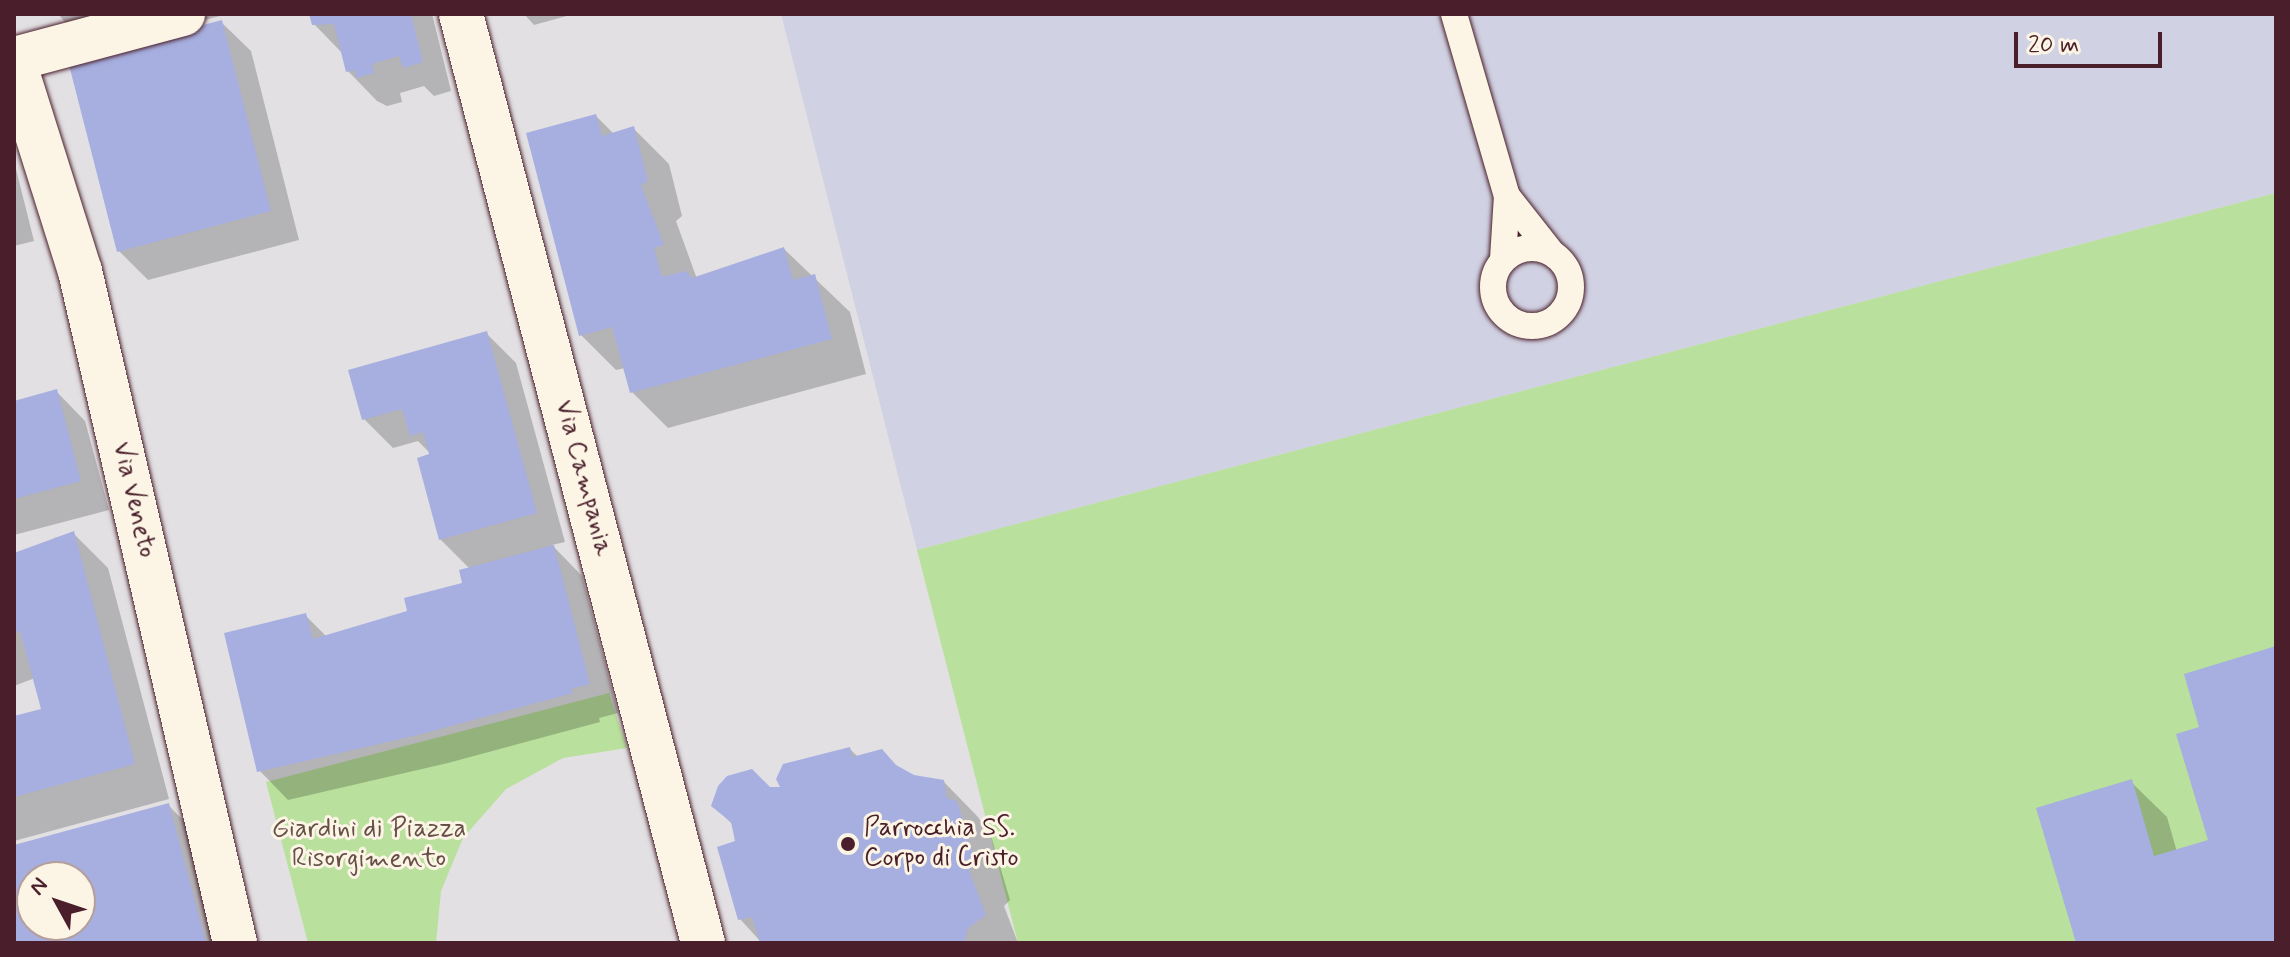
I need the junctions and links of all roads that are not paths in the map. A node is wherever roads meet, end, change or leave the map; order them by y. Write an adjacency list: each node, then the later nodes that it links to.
1 (183, 14): 4 (street)
2 (461, 14): 9 (street, Via Campania)
3 (1454, 14): 5 (lane)
4 (14, 60): 8 (street, Via Veneto)
5 (1507, 196): 6 (lane); 7 (lane)
6 (1551, 252): 7 (lane); 7 (lane)
7 (1503, 259)
8 (235, 943)
9 (703, 943)

